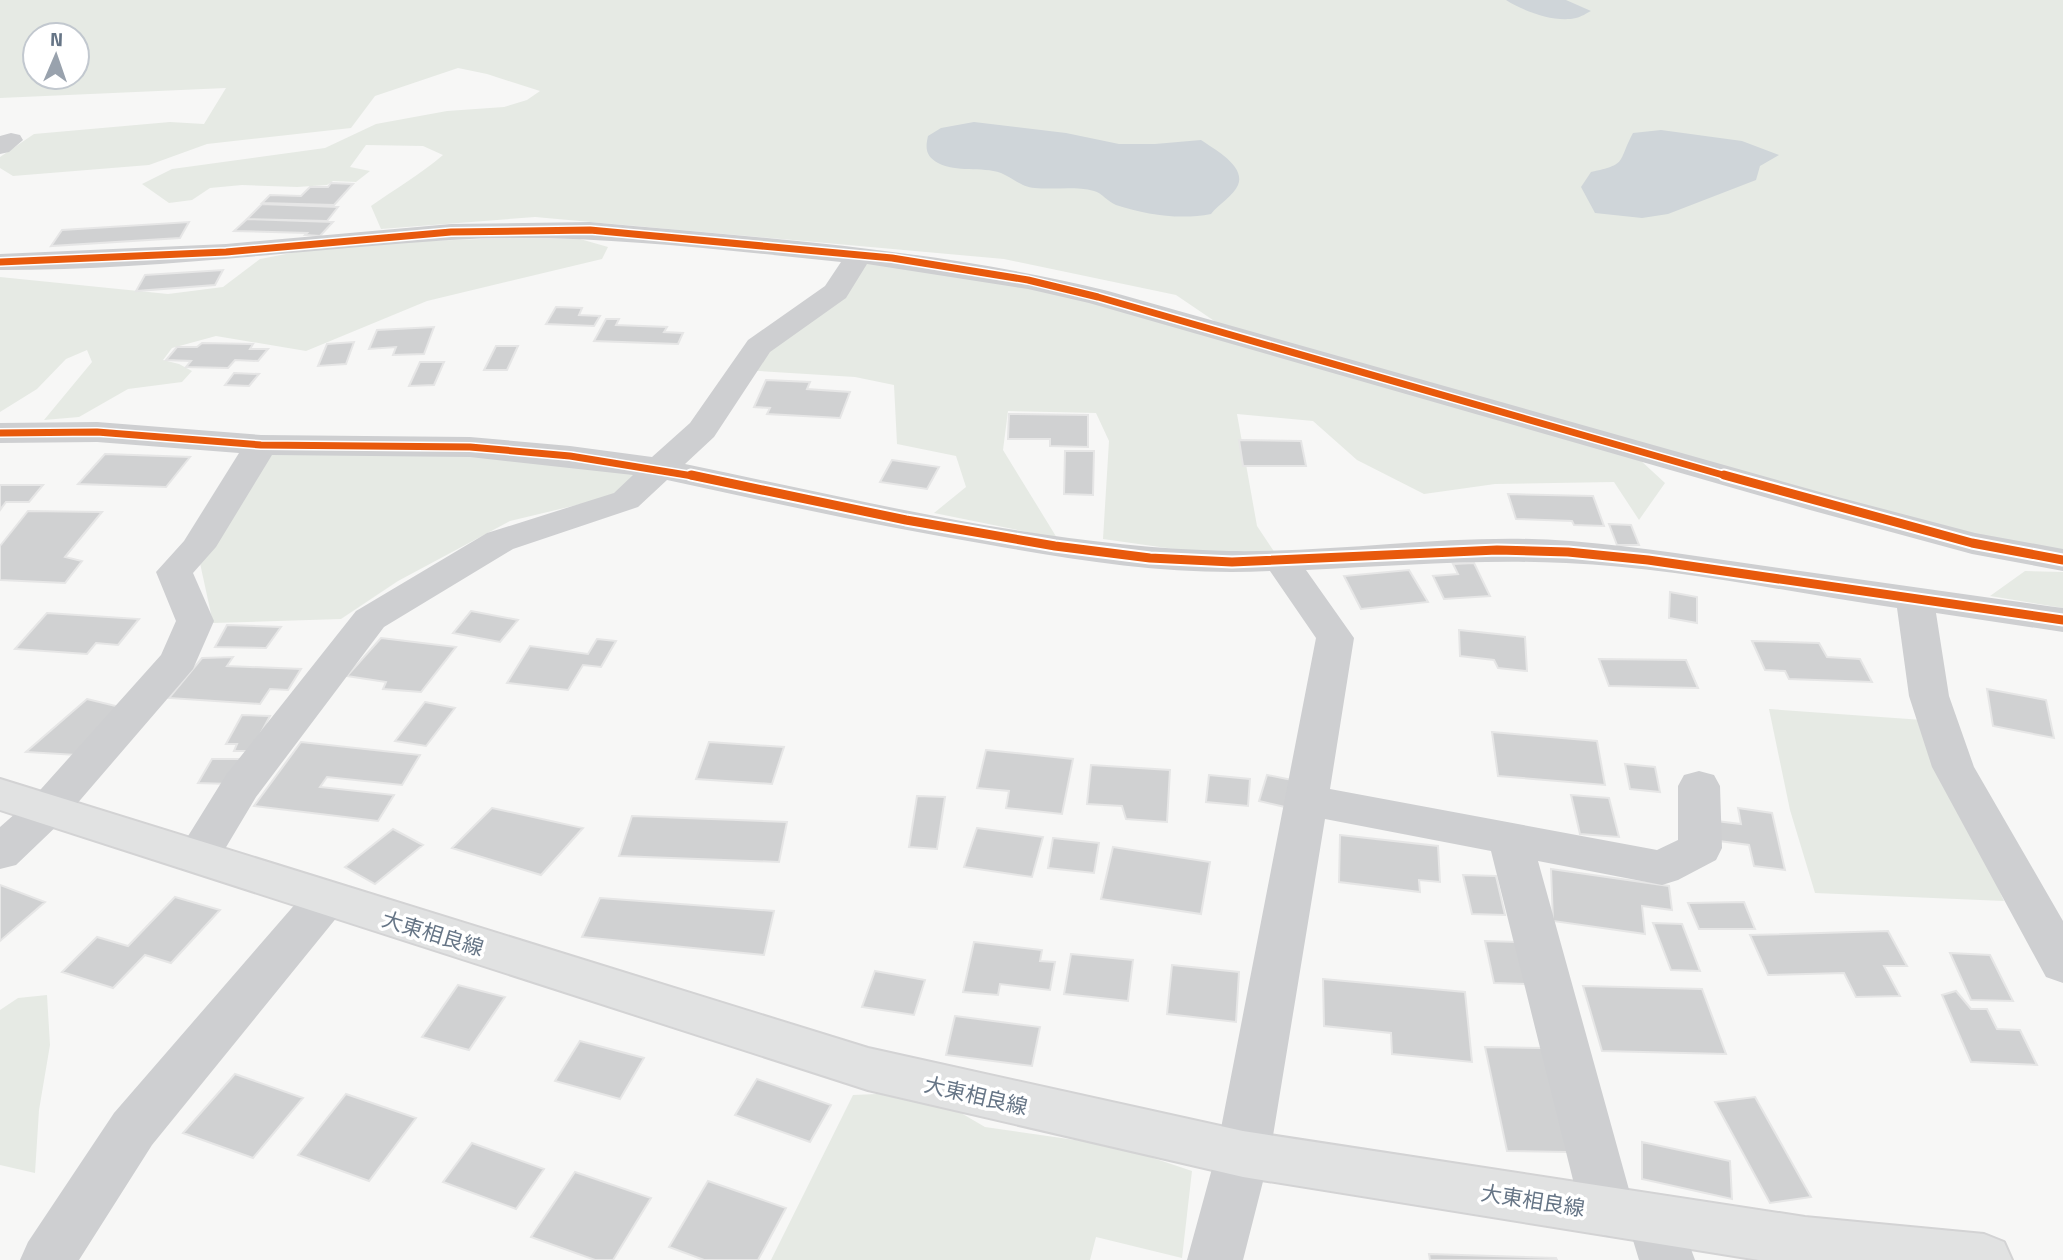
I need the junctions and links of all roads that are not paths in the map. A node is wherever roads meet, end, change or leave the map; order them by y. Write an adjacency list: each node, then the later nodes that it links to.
1 (859, 255): 2 (street); 5 (street); 6 (street)
2 (0, 262)
3 (0, 433): 4 (street)
4 (261, 445): 5 (street); 13 (street)
5 (662, 469): 7 (street); 16 (street)
6 (2063, 560)
7 (1281, 561): 8 (street); 12 (street)
8 (1914, 599): 9 (street); 18 (street)
9 (2063, 620)
10 (1699, 786): 14 (street)
11 (0, 794): 13 (main road, 大東相良線)
12 (1306, 800): 14 (street); 19 (street)
13 (48, 808): 15 (street); 16 (main road, 大東相良線)
14 (1510, 840): 20 (street)
15 (0, 853)
16 (197, 857): 17 (main road, 大東相良線)
17 (326, 899): 19 (main road, 大東相良線); 21 (street)
18 (2063, 964)
19 (1243, 1154): 20 (main road, 大東相良線); 22 (street)
20 (1643, 1230): 23 (main road, 大東相良線)
21 (48, 1260)
22 (1215, 1260)
23 (1984, 1260)

